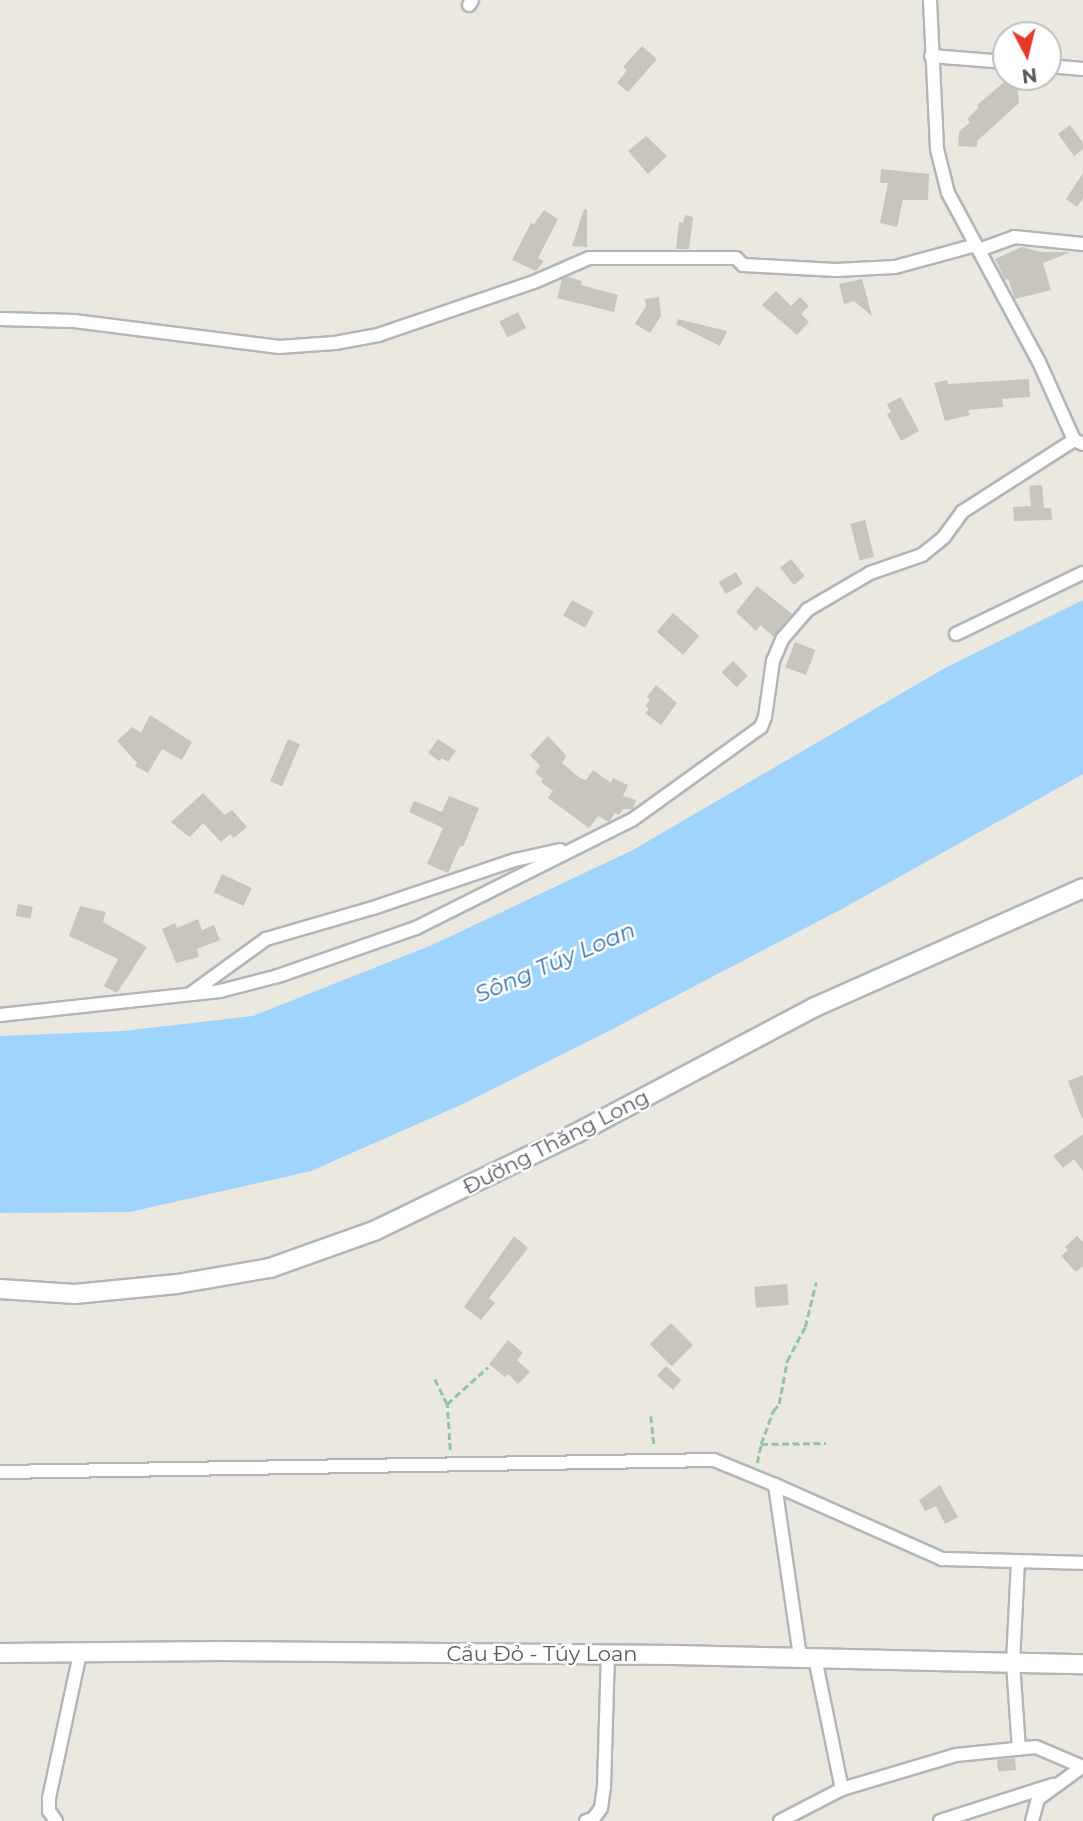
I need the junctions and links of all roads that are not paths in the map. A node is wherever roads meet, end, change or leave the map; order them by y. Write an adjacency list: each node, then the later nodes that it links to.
1 (930, 0): 2 (street)
2 (932, 56): 3 (street); 7 (street)
3 (992, 61)
4 (1062, 67): 5 (street)
5 (1083, 69)
6 (1083, 244): 7 (street)
7 (978, 248): 8 (street); 9 (street)
8 (0, 319)
9 (1079, 442): 12 (street)
10 (1083, 573): 11 (street)
11 (956, 635)
12 (571, 849): 14 (street); 14 (street)
13 (1083, 888): 16 (street, Đường Thăng Long)
14 (187, 996): 15 (street)
15 (0, 1015)
16 (0, 1289)
17 (0, 1472): 18 (street)
18 (775, 1485): 19 (street); 24 (street)
19 (1018, 1561): 20 (street); 25 (street)
20 (1083, 1563)
21 (0, 1653): 22 (street, Cầu Đỏ - Túy Loan)
22 (80, 1653): 23 (street, Cầu Đỏ - Túy Loan); 31 (street)
23 (608, 1654): 24 (street, Cầu Đỏ - Túy Loan); 32 (street)
24 (808, 1658): 25 (street, Cầu Đỏ - Túy Loan); 30 (street)
25 (1013, 1662): 26 (street, Cầu Đỏ - Túy Loan); 27 (street)
26 (1083, 1664)
27 (1019, 1749): 28 (street); 30 (street)
28 (1083, 1767): 29 (street)
29 (1053, 1785): 34 (street); 35 (street)
30 (842, 1788): 33 (street)
31 (56, 1821)
32 (586, 1821)
33 (780, 1821)
34 (940, 1821)
35 (1032, 1821)

